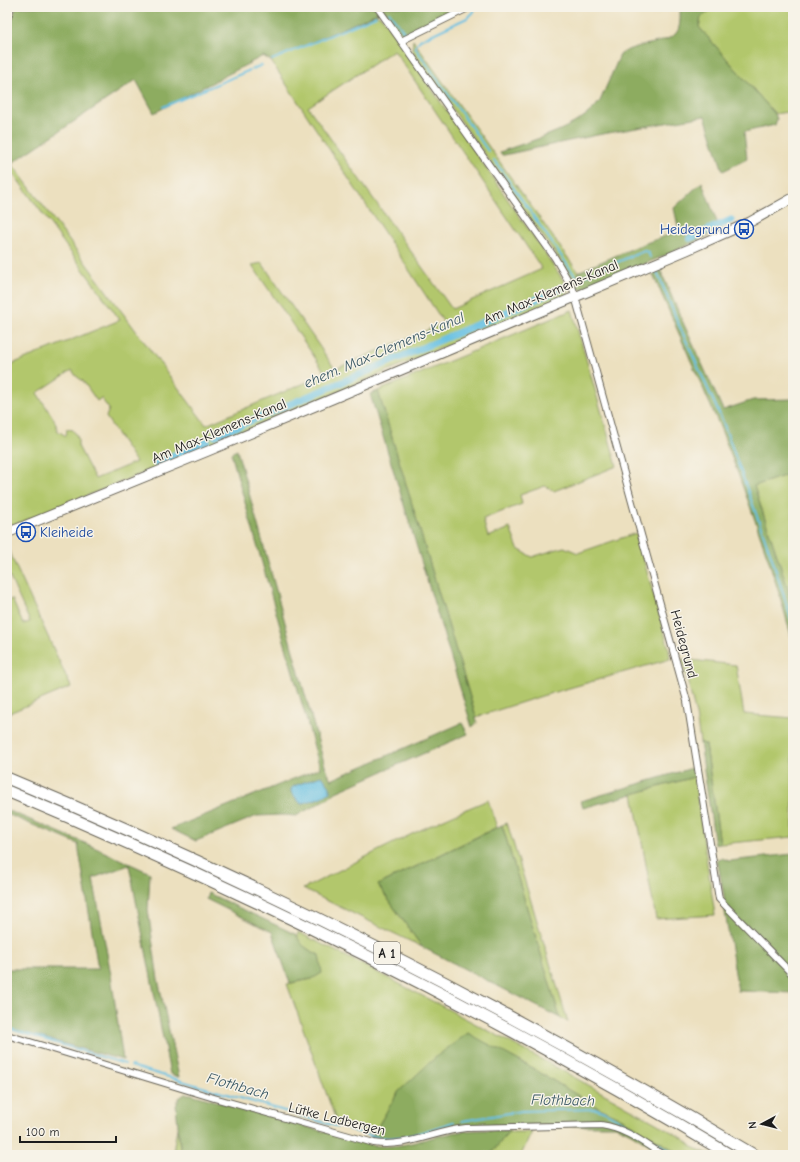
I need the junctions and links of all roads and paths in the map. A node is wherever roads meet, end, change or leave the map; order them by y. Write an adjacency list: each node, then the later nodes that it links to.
1 (11, 7): 4 (street)
2 (377, 7): 5 (street, Heidegrund)
3 (467, 7): 5 (street)
4 (7, 19)
5 (401, 41): 7 (street, Heidegrund)
6 (793, 198): 7 (main road, Am Max-Klemens-Kanal)
7 (576, 297): 8 (main road, Am Max-Klemens-Kanal); 11 (street, Heidegrund)
8 (7, 534)
9 (7, 778): 15 (highway, A 1)
10 (7, 791): 14 (highway, A 1)
11 (793, 975)
12 (7, 1035): 13 (street, Lütke Ladbergen)
13 (663, 1155)
14 (730, 1155)
15 (754, 1155)

